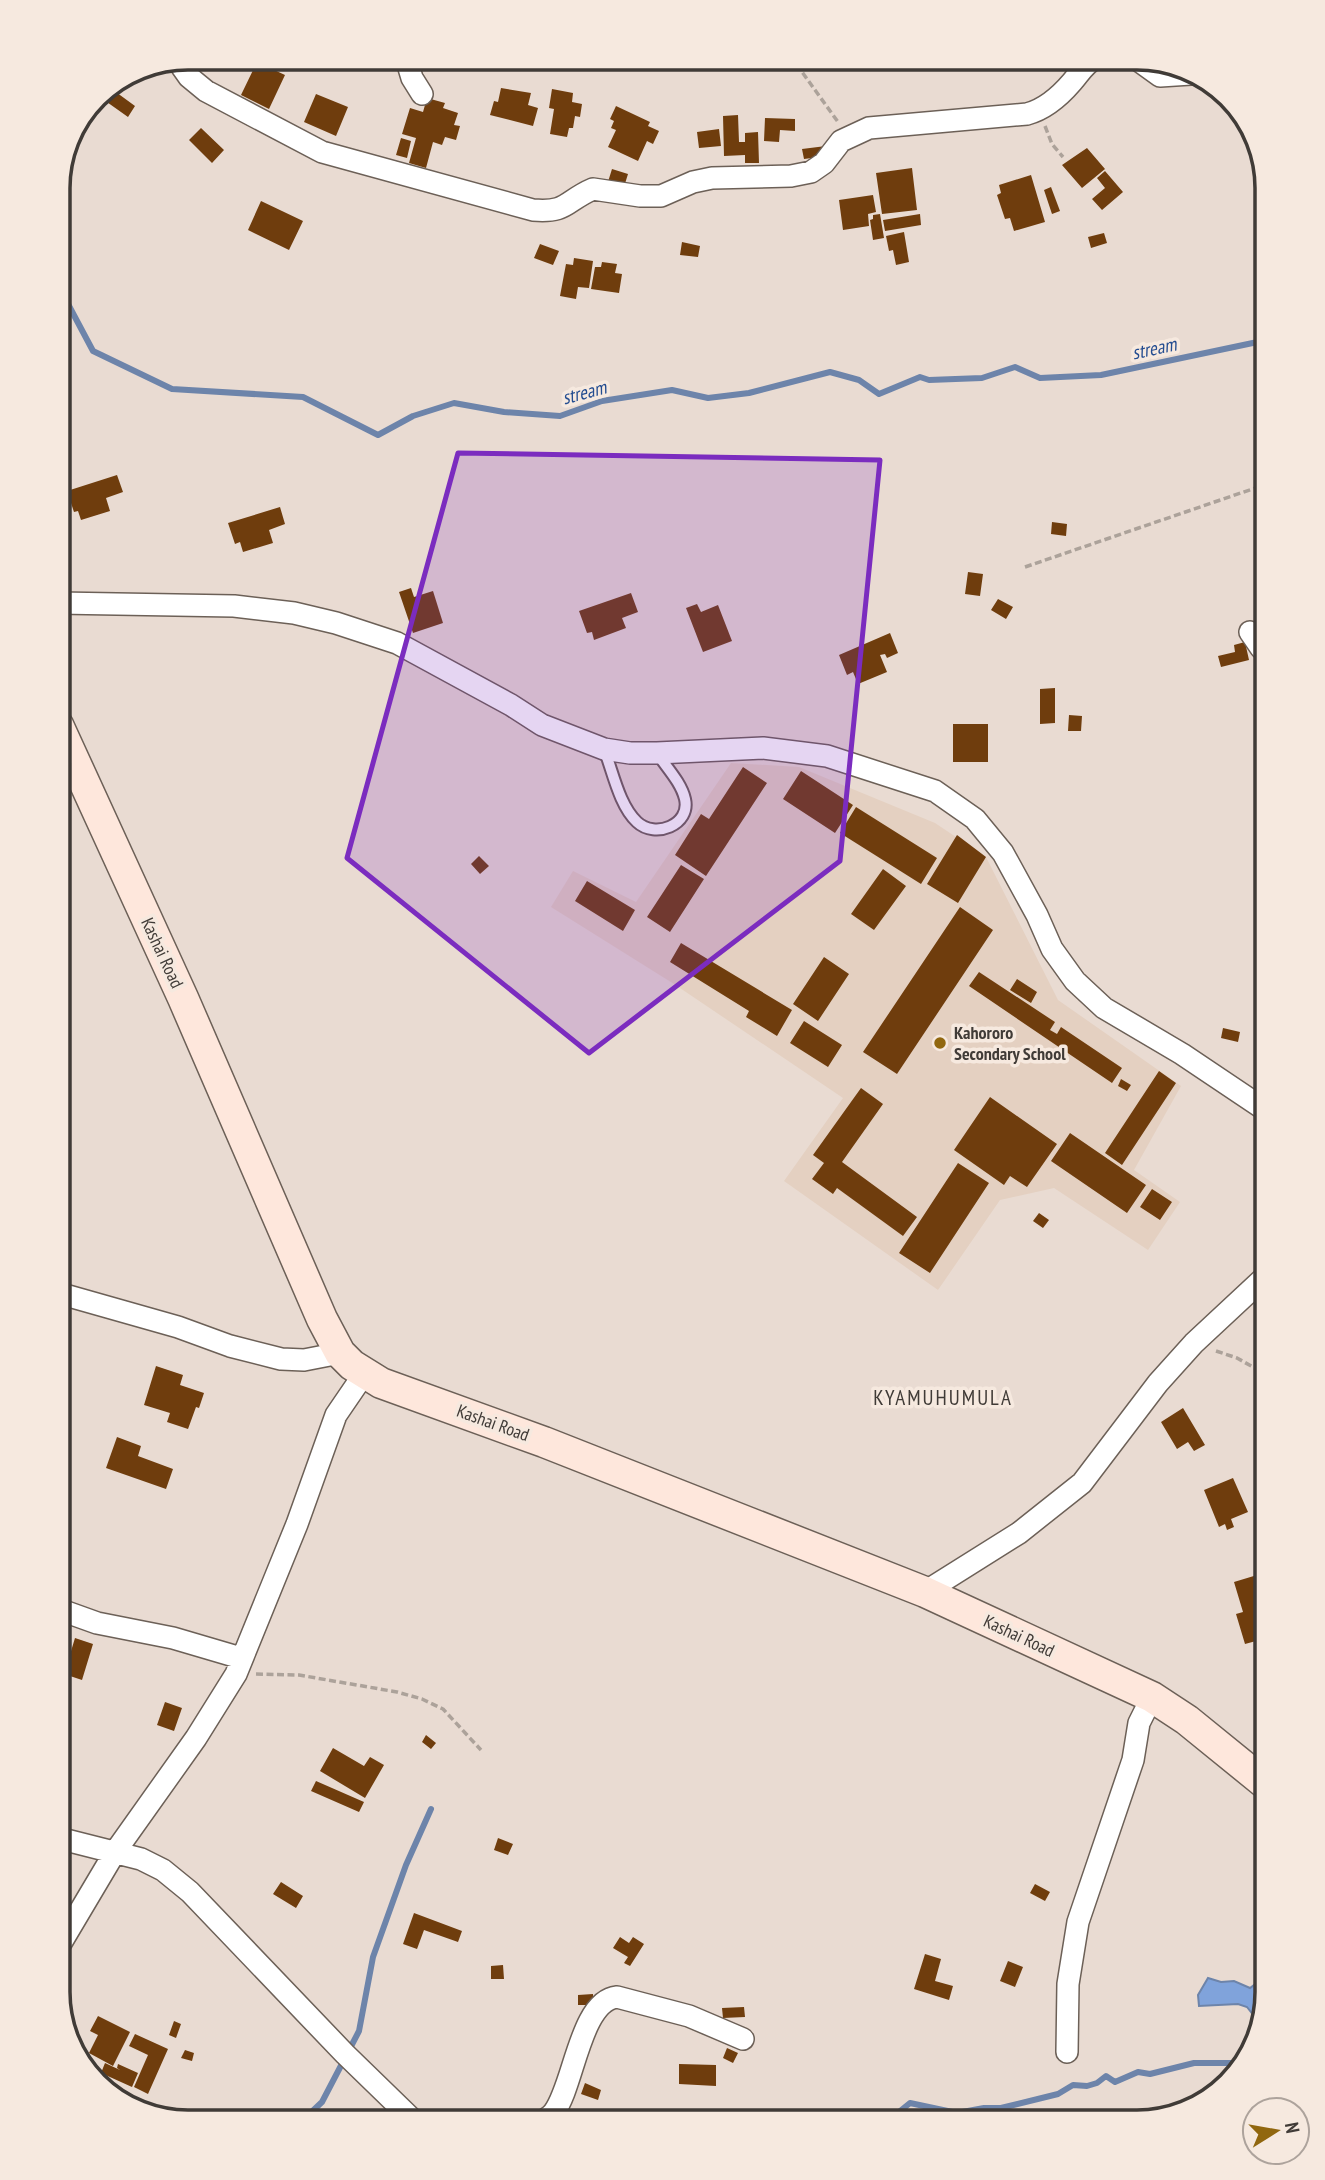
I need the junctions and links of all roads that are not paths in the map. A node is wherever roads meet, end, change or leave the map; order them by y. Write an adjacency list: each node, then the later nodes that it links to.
1 (184, 70): 3 (street)
2 (410, 70): 6 (street)
3 (1081, 70)
4 (1153, 71): 5 (street)
5 (1172, 75)
6 (422, 94)
7 (70, 603): 10 (street)
8 (1250, 632): 9 (street)
9 (1255, 639)
10 (604, 749): 12 (street); 12 (lane)
11 (70, 751): 16 (street, Kashai Road)
12 (657, 753): 13 (street)
13 (1255, 1103)
14 (1255, 1286): 18 (street)
15 (70, 1296): 16 (street)
16 (340, 1353): 17 (street, Kashai Road)
17 (364, 1374): 18 (street, Kashai Road); 20 (street)
18 (925, 1592): 21 (street, Kashai Road)
19 (70, 1613): 20 (street)
20 (239, 1666): 24 (street)
21 (1152, 1697): 22 (street, Kashai Road); 27 (street)
22 (1255, 1775)
23 (70, 1841): 24 (street)
24 (115, 1852): 25 (street); 28 (street)
25 (70, 1928)
26 (743, 2039): 29 (street)
27 (1067, 2052)
28 (403, 2110)
29 (556, 2110)

